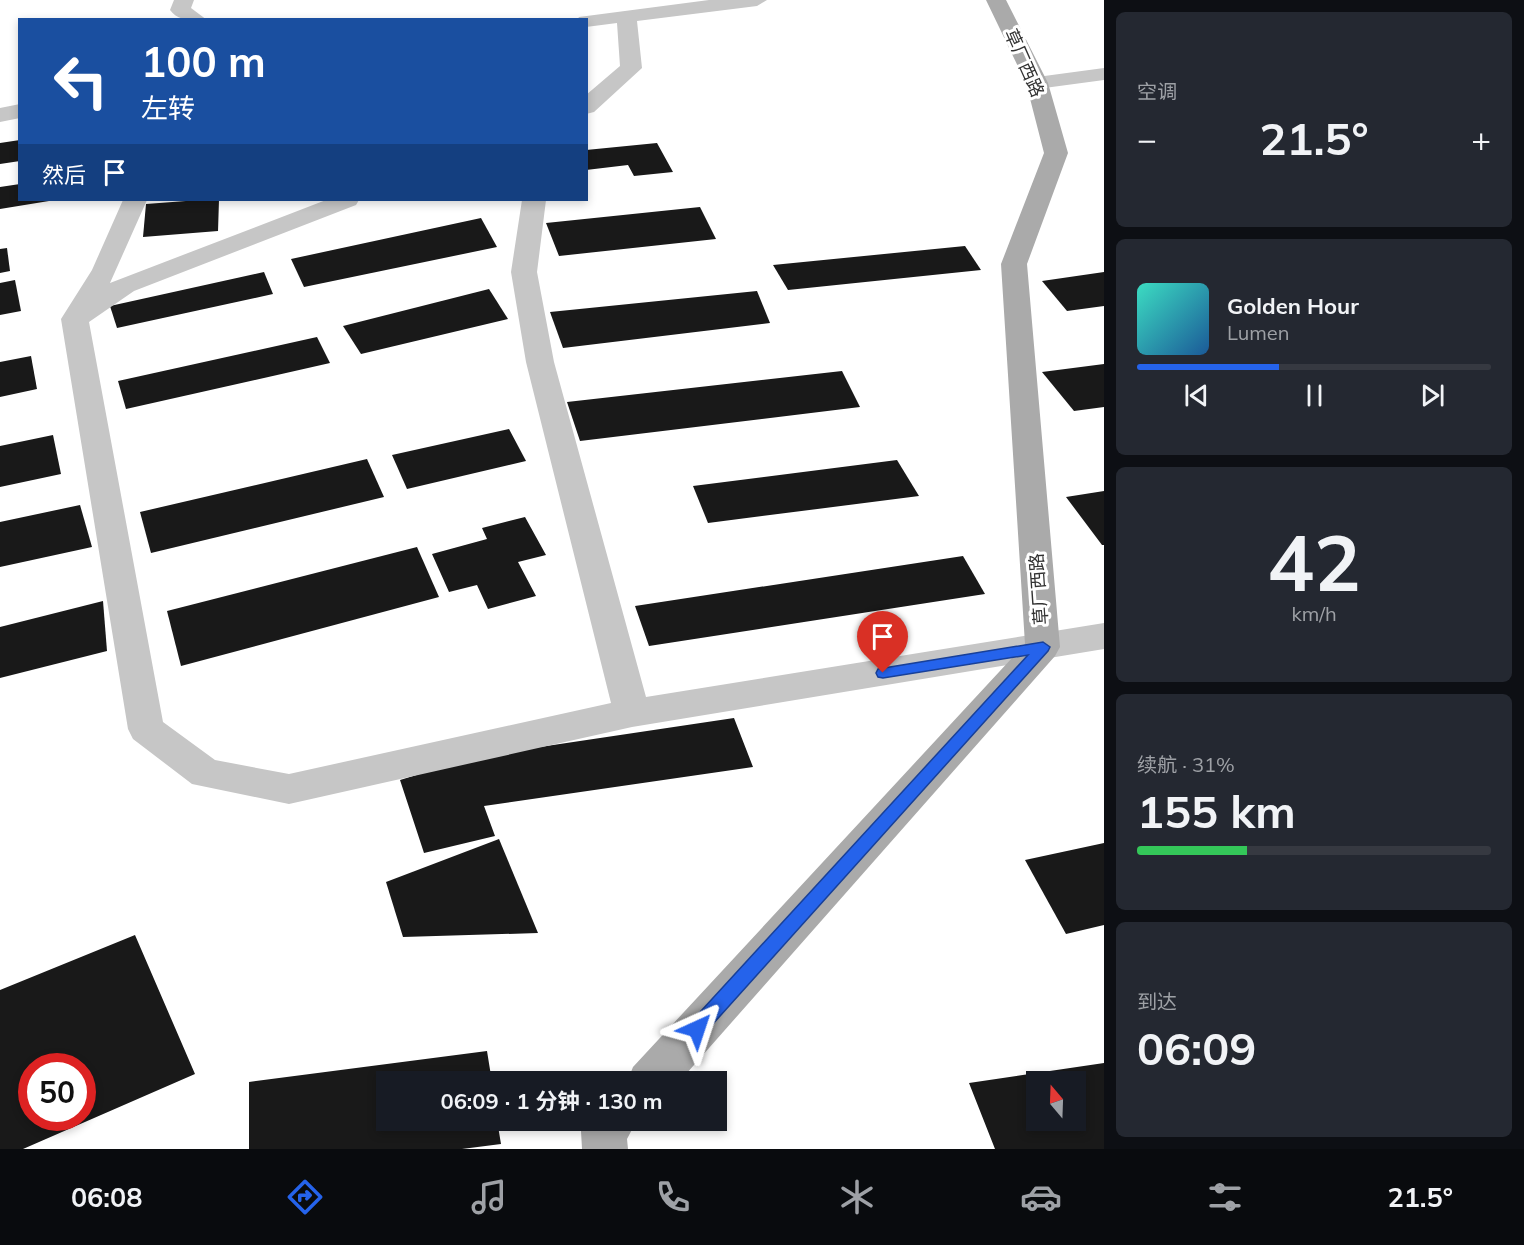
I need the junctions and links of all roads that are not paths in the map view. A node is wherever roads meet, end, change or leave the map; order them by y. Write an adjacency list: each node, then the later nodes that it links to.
1 (184, 0): 5 (street)
2 (757, 0): 4 (street)
3 (996, 0): 8 (main road, 草厂西路)
4 (627, 16): 6 (street); 9 (street)
5 (194, 18)
6 (588, 21)
7 (1104, 74): 8 (street)
8 (1037, 83): 17 (main road, 草厂西路)
9 (588, 105)
10 (18, 111): 11 (street)
11 (0, 115)
12 (135, 201): 15 (street)
13 (344, 201): 15 (street)
14 (534, 201): 18 (street)
15 (75, 319): 18 (street)
16 (1104, 636): 17 (street)
17 (1043, 647): 18 (street); 19 (main road, 草厂西路)
18 (632, 713)
19 (660, 1071)
20 (604, 1131): 21 (main road)
21 (605, 1149)

